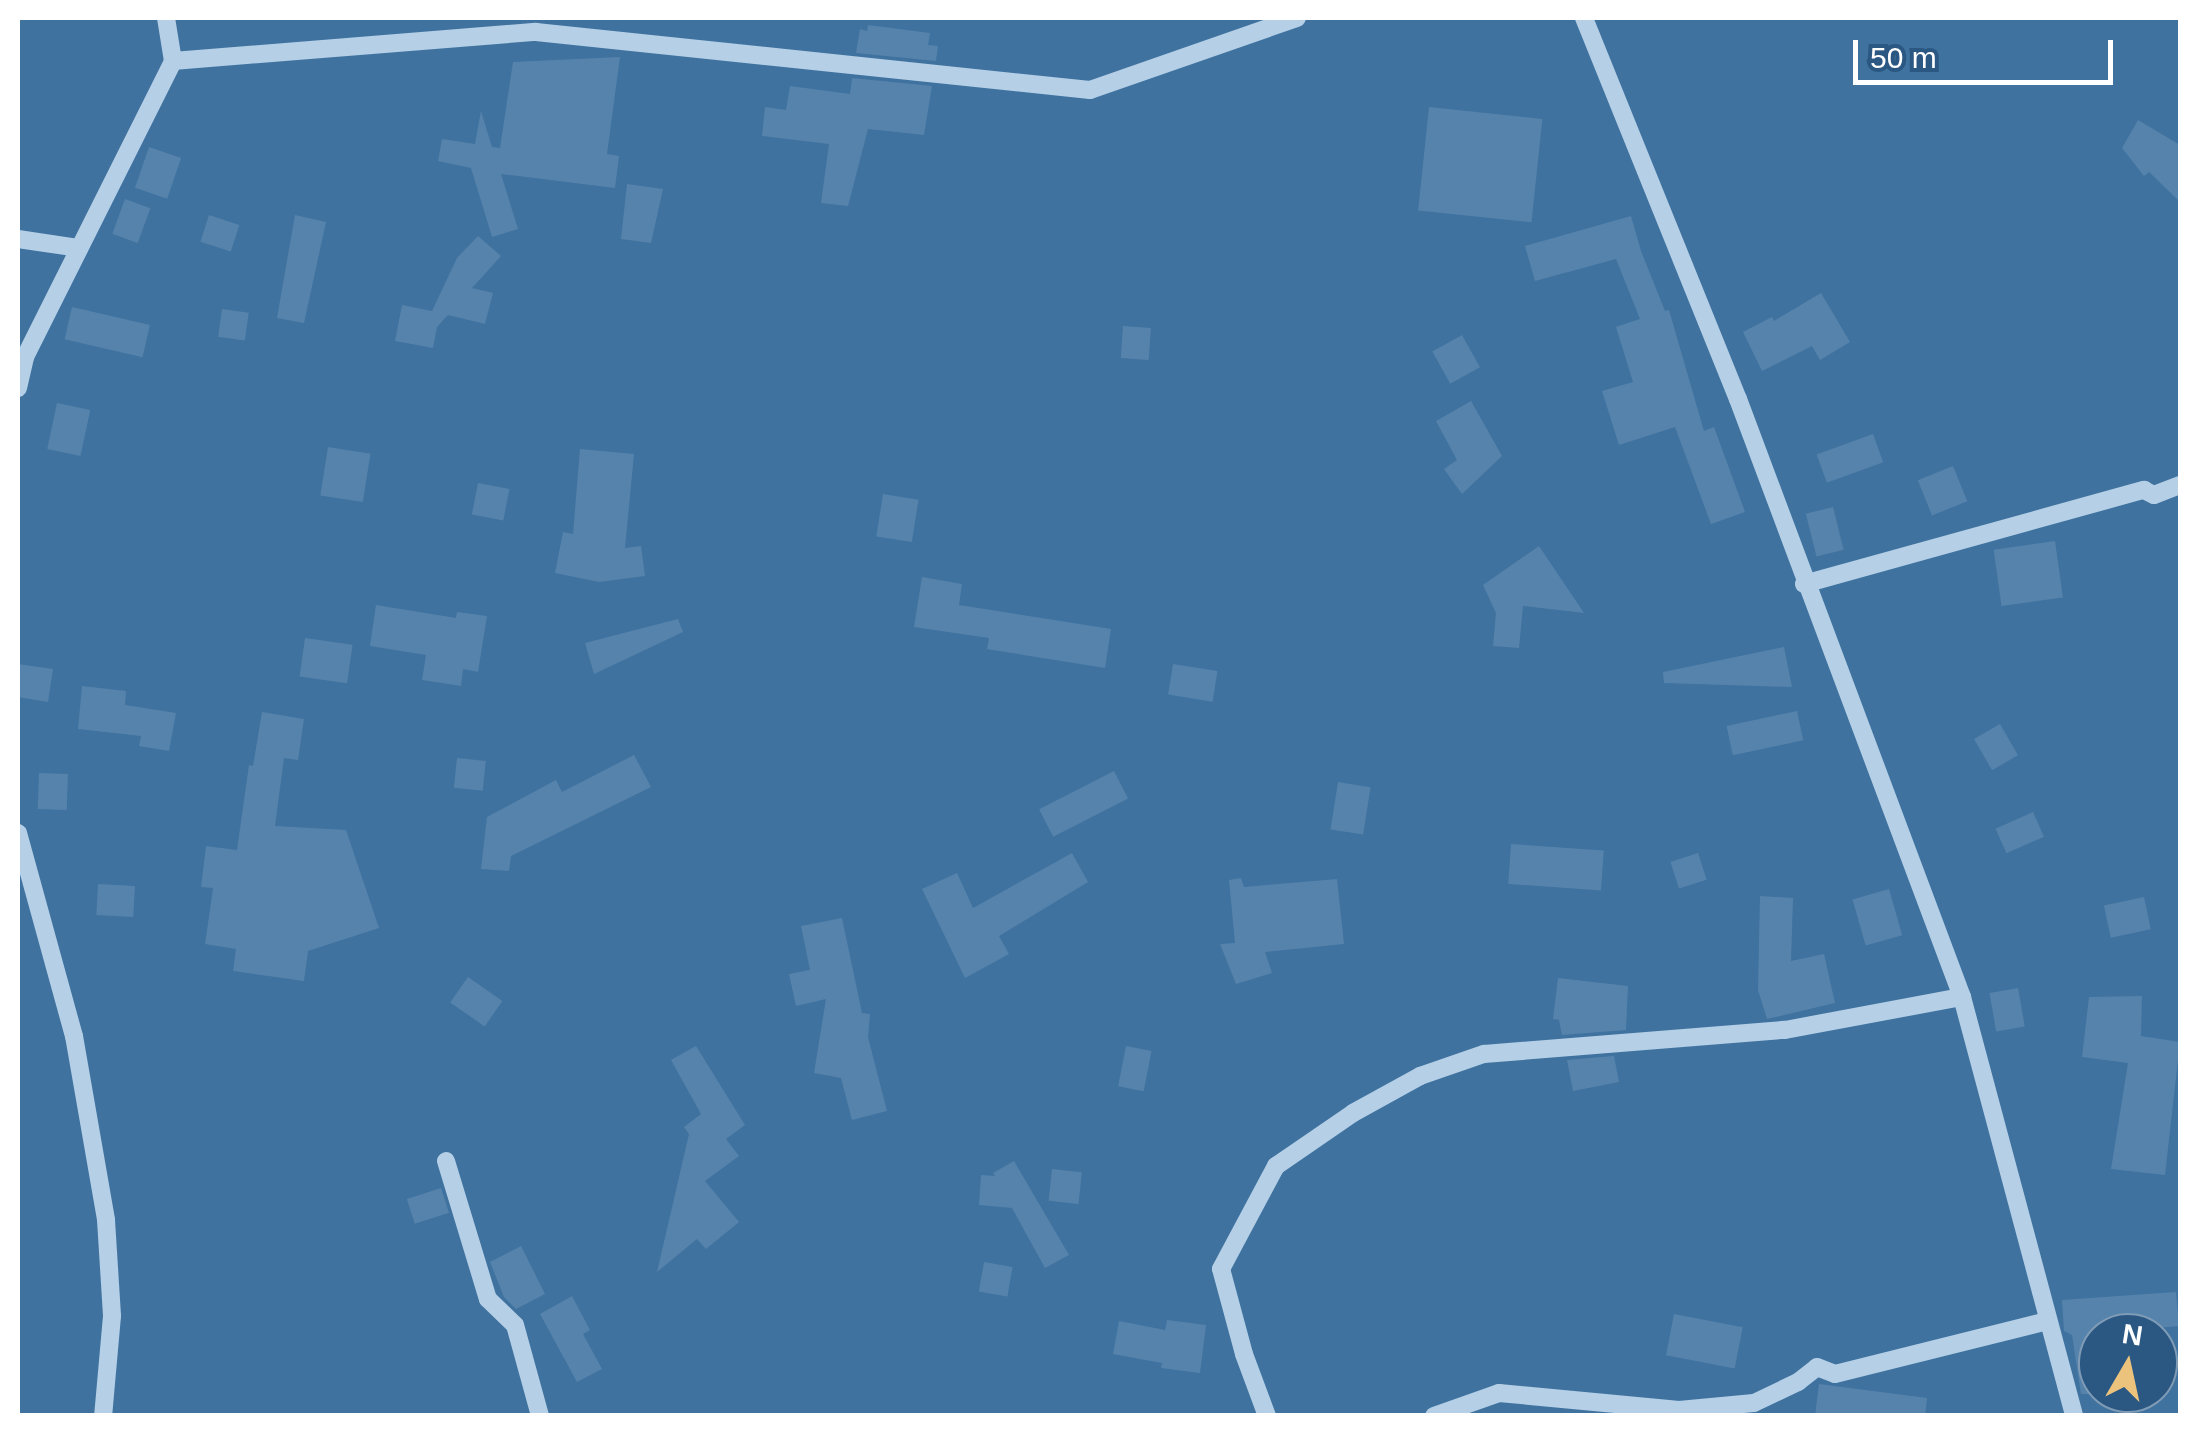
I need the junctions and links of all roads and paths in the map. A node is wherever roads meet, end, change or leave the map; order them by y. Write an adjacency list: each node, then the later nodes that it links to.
1 (166, 18): 4 (street)
2 (1297, 18): 4 (street)
3 (1584, 18): 9 (street)
4 (173, 61): 6 (street)
5 (18, 239): 6 (street)
6 (79, 248): 7 (street)
7 (18, 388)
8 (2180, 486): 9 (street)
9 (1804, 584): 11 (street)
10 (18, 833): 14 (street)
11 (1962, 997): 13 (street); 16 (street)
12 (446, 1161): 15 (street)
13 (2047, 1321): 17 (street); 18 (street)
14 (104, 1416)
15 (540, 1416)
16 (1267, 1416)
17 (1434, 1416)
18 (2074, 1416)

